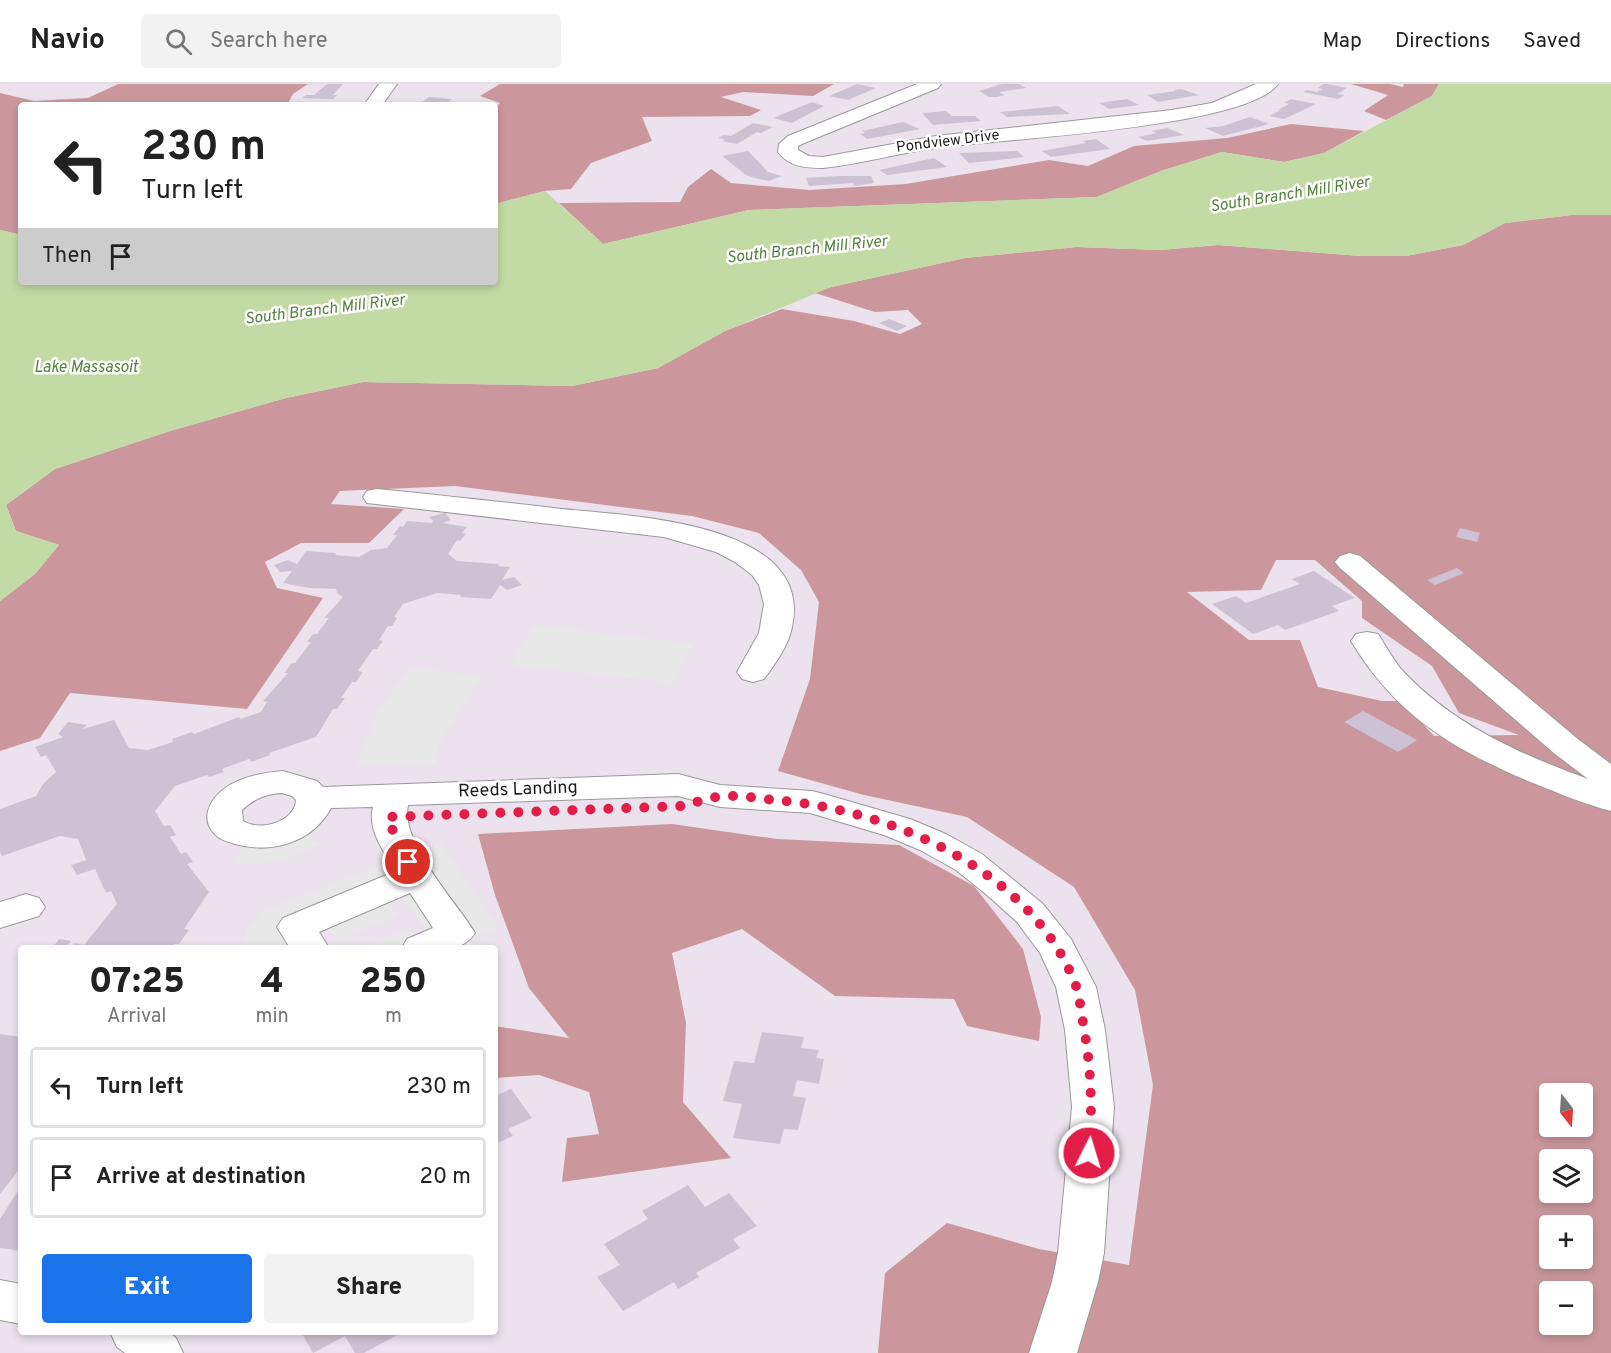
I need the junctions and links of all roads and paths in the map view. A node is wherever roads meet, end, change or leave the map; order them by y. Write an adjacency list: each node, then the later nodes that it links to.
1 (388, 84): 4 (street)
2 (932, 84): 3 (street, Pondview Drive)
3 (1269, 84)
4 (375, 102)
5 (377, 497): 8 (street)
6 (1350, 562): 9 (street)
7 (1367, 641): 10 (street)
8 (753, 672)
9 (1611, 780)
10 (1611, 800)
11 (390, 806): 12 (street, Reeds Landing); 13 (street); 20 (street, Reeds Landing)
12 (310, 810)
13 (418, 876): 14 (street); 15 (street)
14 (308, 945)
15 (428, 945)
16 (0, 1300): 17 (street)
17 (18, 1303)
18 (138, 1335): 19 (street)
19 (159, 1353)
20 (1053, 1353)

